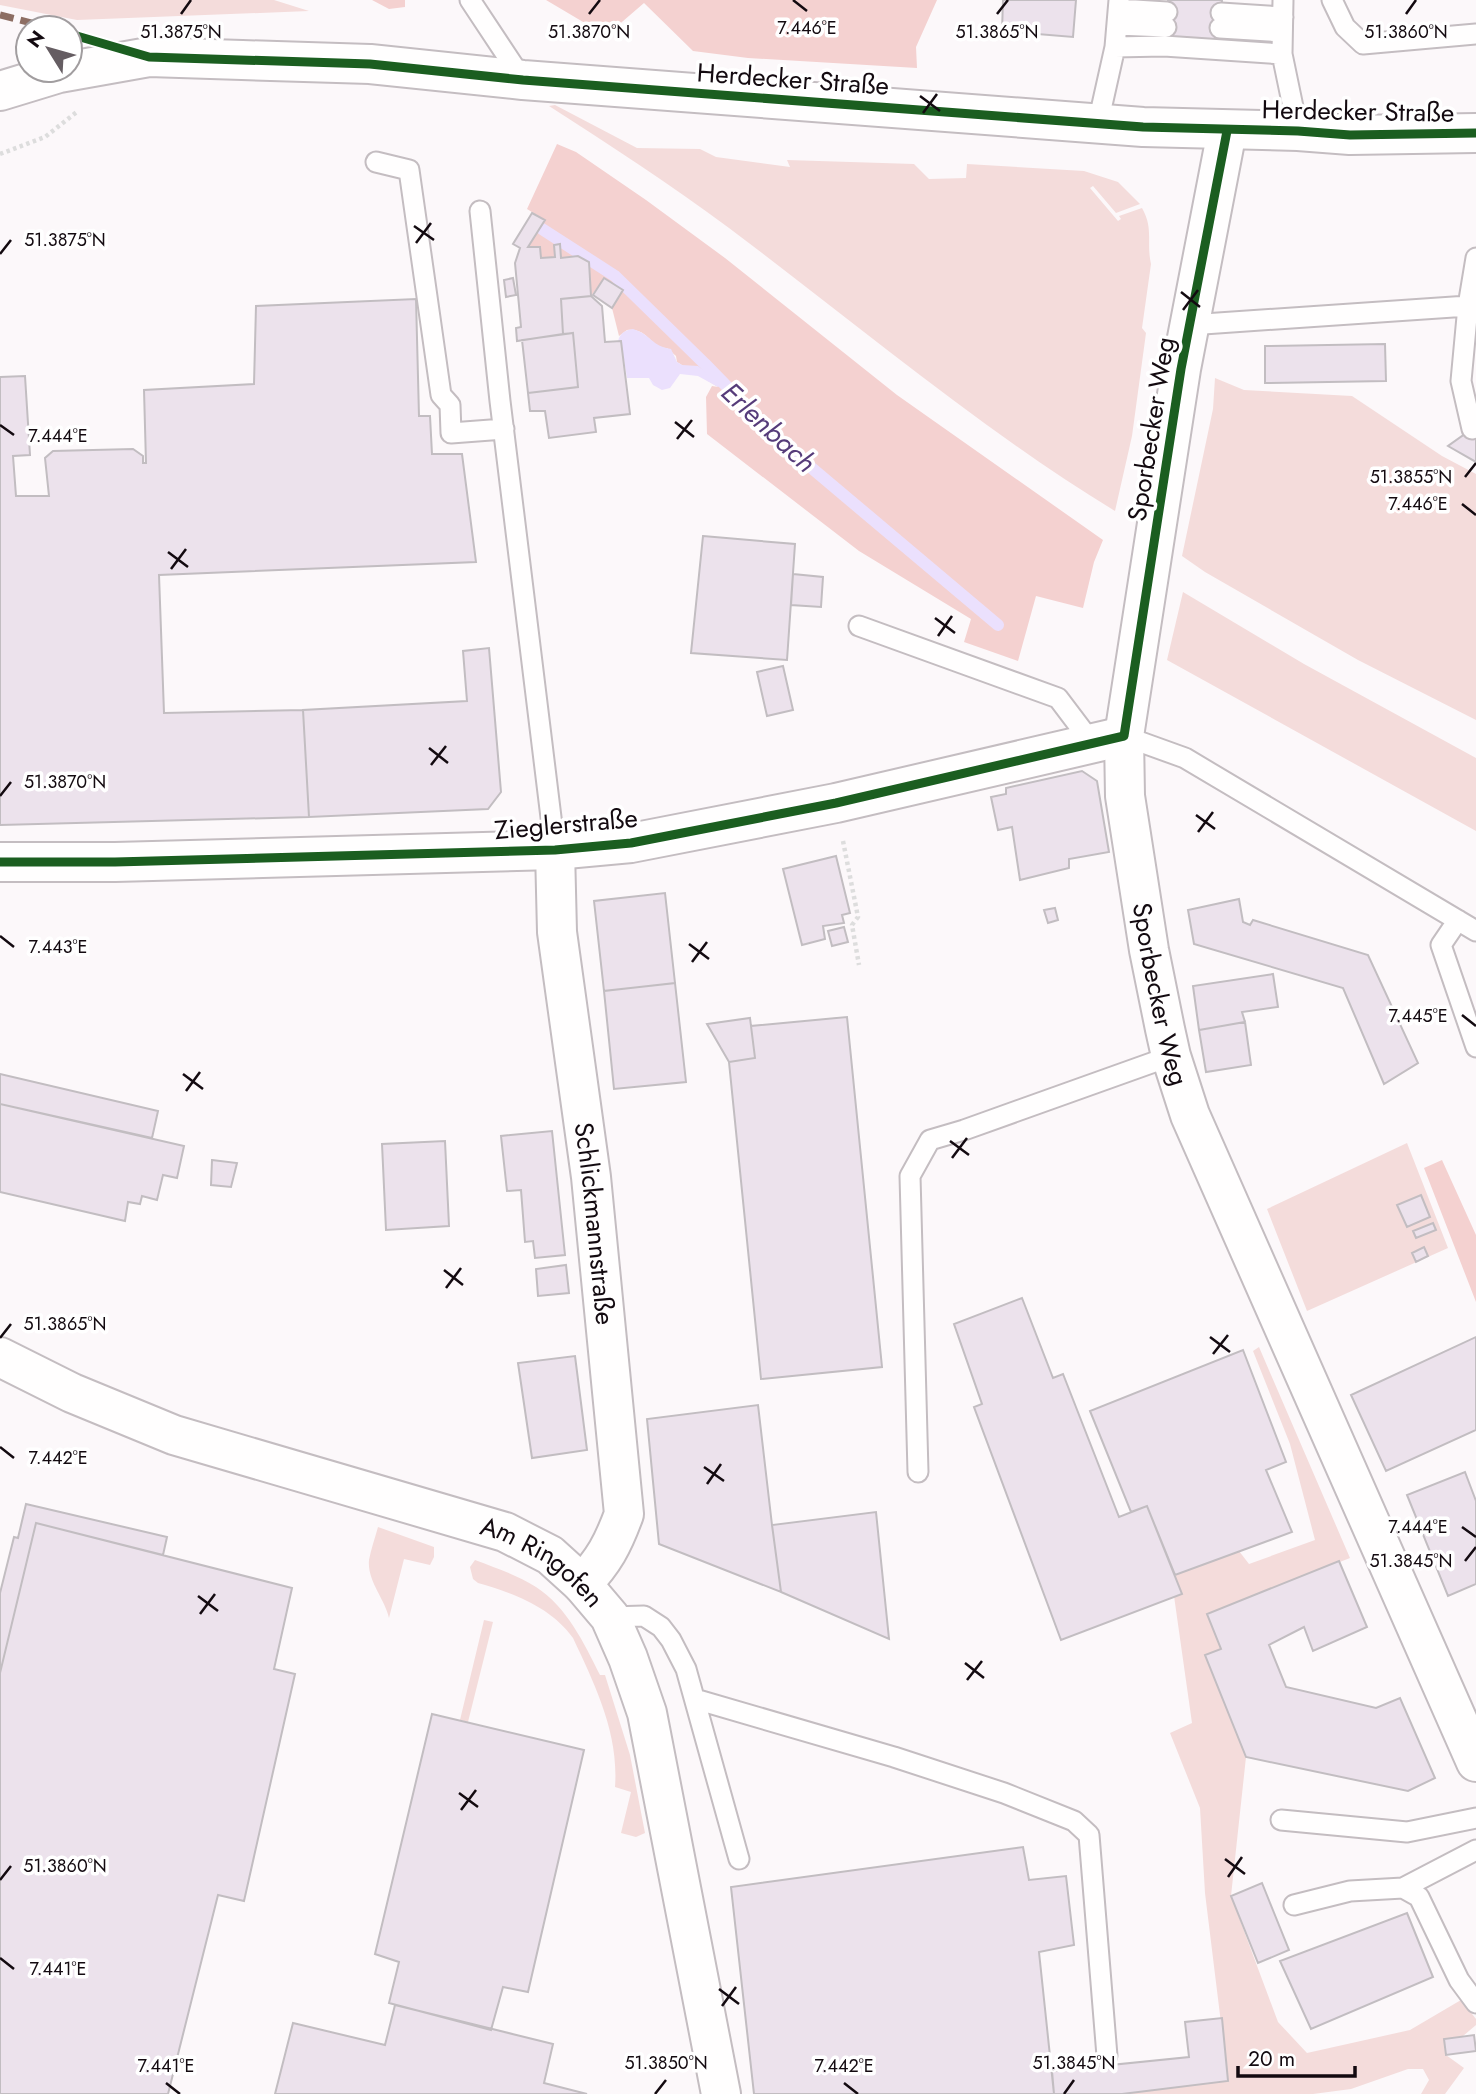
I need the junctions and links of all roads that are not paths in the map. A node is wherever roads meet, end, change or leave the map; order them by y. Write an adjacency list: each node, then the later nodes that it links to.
1 (470, 0): 10 (lane)
2 (1332, 0): 7 (lane)
3 (1118, 11): 5 (lane); 8 (lane)
4 (1283, 16): 6 (lane); 9 (lane)
5 (1167, 19)
6 (1220, 20)
7 (1476, 34)
8 (1115, 47): 9 (lane); 12 (lane)
9 (1282, 54): 14 (lane)
10 (523, 80): 11 (street, Herdecker Straße); 12 (street, Herdecker Straße)
11 (0, 91)
12 (1098, 123): 13 (street, Herdecker Straße)
13 (1227, 131): 14 (street, Herdecker Straße); 21 (street, Sporbecker Weg)
14 (1298, 131): 15 (street, Herdecker Straße)
15 (1476, 133)
16 (376, 162): 22 (lane)
17 (480, 211): 22 (lane)
18 (1476, 258): 19 (lane)
19 (1474, 278): 20 (lane)
20 (1468, 306): 21 (lane); 23 (lane)
21 (1189, 325): 25 (street, Sporbecker Weg)
22 (504, 429): 26 (lane)
23 (1472, 429)
24 (859, 626): 25 (lane)
25 (1108, 739): 26 (street, Zieglerstraße); 28 (lane); 31 (street, Sporbecker Weg)
26 (555, 850): 27 (street, Zieglerstraße); 34 (street, Schlickmannstraße)
27 (0, 862)
28 (1458, 920): 29 (lane); 30 (lane)
29 (1476, 931)
30 (1476, 1047)
31 (1171, 1056): 33 (lane); 37 (street, Sporbecker Weg)
32 (0, 1357): 34 (street, Am Ringofen)
33 (918, 1472)
34 (582, 1584): 35 (street, Am Ringofen)
35 (610, 1617): 36 (lane); 46 (street, Am Ringofen)
36 (695, 1699): 41 (lane); 45 (lane)
37 (1476, 1762)
38 (1476, 1818): 39 (lane)
39 (1282, 1820)
40 (1476, 1850): 42 (lane)
41 (739, 1859)
42 (1403, 1888): 43 (lane); 44 (lane)
43 (1294, 1905)
44 (1476, 2003)
45 (1107, 2056)
46 (721, 2094)

